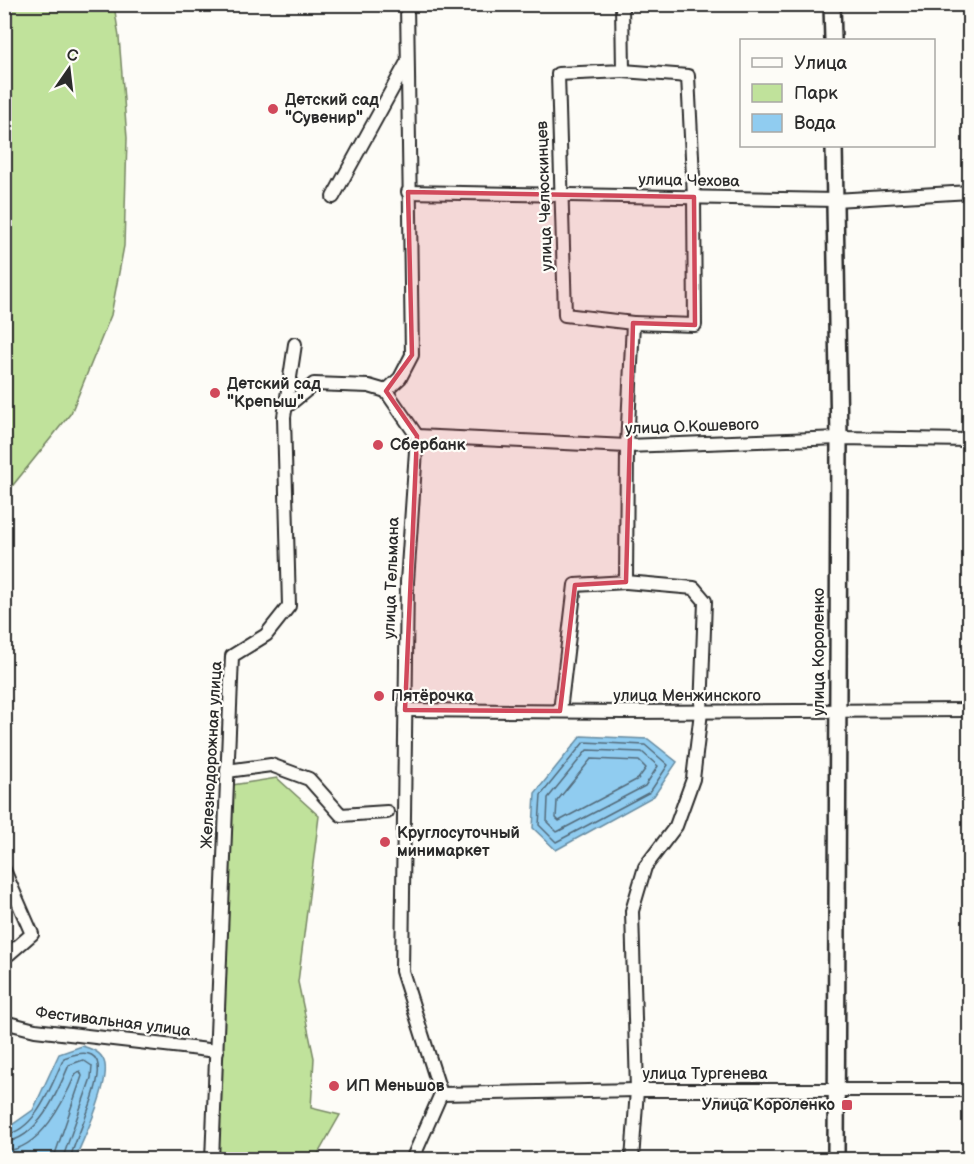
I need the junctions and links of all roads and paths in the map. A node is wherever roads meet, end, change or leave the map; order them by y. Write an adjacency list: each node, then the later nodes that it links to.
1 (407, 4): 5 (street)
2 (622, 4): 6 (street)
3 (832, 4): 4 (street)
4 (833, 39)
5 (406, 63): 8 (street); 11 (street)
6 (622, 71): 10 (street, улица Челюскинцев); 12 (street, улица Челюскинцев)
7 (834, 147): 13 (street, улица Короленко)
8 (408, 192): 10 (street, улица Чехова); 16 (street)
9 (969, 192): 13 (street, улица Чехова)
10 (562, 195): 12 (street, улица Чехова); 14 (street, улица Челюскинцев)
11 (333, 197)
12 (694, 197): 13 (street, улица Чехова); 14 (street, улица Челюскинцев)
13 (835, 201): 19 (street, улица Короленко)
14 (633, 323): 21 (street)
15 (295, 344): 17 (street, Железнодорожная улица)
16 (386, 391): 17 (street); 18 (street)
17 (286, 407): 28 (street, Железнодорожная улица)
18 (417, 436): 21 (street, улица О.Кошевого); 23 (street, улица Тельмана)
19 (839, 438): 20 (street, улица О.Кошевого); 21 (street, улица О.Кошевого); 27 (street, улица Короленко)
20 (969, 440)
21 (627, 446): 22 (street)
22 (626, 582): 25 (street); 26 (street)
23 (405, 710): 25 (street, улица Менжинского); 37 (street, улица Тельмана)
24 (969, 710): 27 (street, улица Менжинского)
25 (560, 711): 26 (street, улица Менжинского)
26 (701, 712): 27 (street, улица Менжинского); 34 (street)
27 (836, 712): 36 (street, улица Короленко)
28 (227, 771): 29 (street); 33 (street, Железнодорожная улица)
29 (387, 812)
30 (4, 870): 31 (street)
31 (4, 954)
32 (4, 1022): 33 (street, Фестивальная улица)
33 (218, 1051): 38 (street, Железнодорожная улица)
34 (637, 1090): 36 (street, улица Тургенева); 37 (street, улица Тургенева); 40 (street)
35 (969, 1090): 36 (street, улица Тургенева)
36 (835, 1092): 41 (street, улица Короленко)
37 (441, 1094): 39 (street)
38 (212, 1160)
39 (412, 1160)
40 (632, 1160)
41 (836, 1160)

